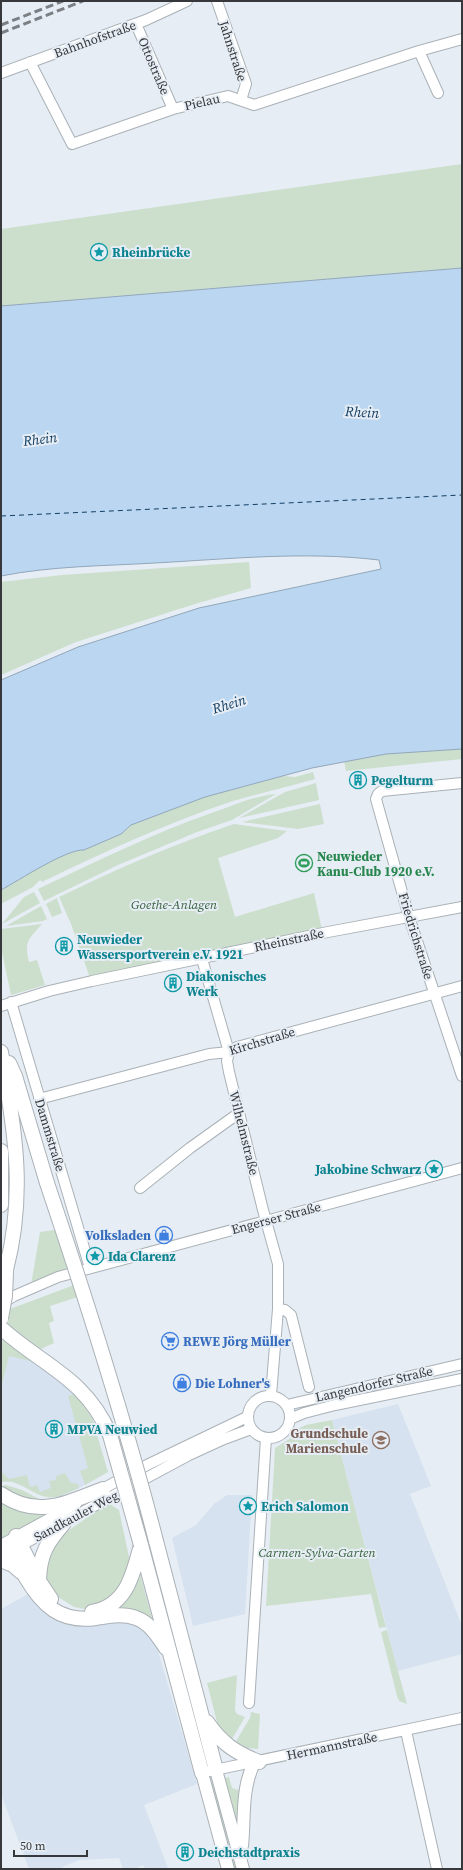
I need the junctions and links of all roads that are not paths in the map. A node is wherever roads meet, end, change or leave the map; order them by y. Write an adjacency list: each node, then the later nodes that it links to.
1 (187, 1): 3 (street, Bahnhofstraße)
2 (217, 1): 9 (street, Jahnstraße)
3 (136, 24): 6 (street, Bahnhofstraße); 10 (street, Ottostraße)
4 (462, 39): 5 (street, Pielau)
5 (419, 51): 8 (street); 9 (street, Pielau)
6 (30, 62): 7 (street, Bahnhofstraße); 10 (street, Pielau)
7 (1, 73)
8 (438, 93)
9 (241, 100): 10 (street, Pielau)
10 (173, 109)
11 (462, 783): 13 (street, Friedrichstraße)
12 (462, 907): 13 (street, Rheinstraße)
13 (409, 917): 14 (street, Rheinstraße); 16 (street, Friedrichstraße)
14 (202, 959): 17 (street, Rheinstraße); 21 (street, Wilhelmstraße)
15 (462, 986): 16 (street, Kirchstraße)
16 (433, 993): 21 (street, Kirchstraße); 22 (street, Friedrichstraße)
17 (11, 1002): 18 (street, Rheinstraße); 23 (street, Dammstraße)
18 (1, 1006)
19 (1, 1047): 56 (highway, bridge)
20 (1, 1052): 31 (highway)
21 (229, 1052): 23 (street, Kirchstraße); 24 (street, Wilhelmstraße)
22 (462, 1076)
23 (39, 1099): 30 (street, Dammstraße)
24 (239, 1113): 27 (street); 29 (street, Wilhelmstraße)
25 (1, 1151): 28 (highway)
26 (462, 1168): 29 (street, Engerser Straße)
27 (140, 1188)
28 (1, 1205)
29 (266, 1221): 30 (street, Engerser Straße); 34 (street, Wilhelmstraße)
30 (90, 1268): 33 (street, Engerser Straße)
31 (6, 1272): 32 (highway, bridge); 35 (highway, bridge)
32 (1, 1288)
33 (1, 1304)
34 (278, 1309): 39 (street); 40 (street, Wilhelmstraße)
35 (1, 1318)
36 (1, 1328): 49 (highway, bridge)
37 (462, 1364): 41 (street, Langendorfer Straße)
38 (462, 1379): 43 (street, Langendorfer Straße)
39 (310, 1387)
40 (271, 1395): 41 (street); 42 (street)
41 (286, 1405): 43 (street)
42 (247, 1417): 44 (street); 46 (street, Sandkauler Weg)
43 (290, 1419): 45 (street)
44 (251, 1429): 45 (street); 48 (street, Sandkauler Weg)
45 (266, 1438): 55 (street)
46 (103, 1488): 47 (highway); 50 (street, Sandkauler Weg)
47 (1, 1494)
48 (64, 1523): 50 (street, Sandkauler Weg); 53 (highway)
49 (141, 1545): 53 (highway); 54 (highway)
50 (10, 1546): 52 (highway); 53 (highway)
51 (1, 1560): 52 (highway)
52 (23, 1574): 54 (highway)
53 (39, 1581)
54 (171, 1656): 61 (highway)
55 (249, 1703)
56 (202, 1715): 59 (highway); 60 (highway)
57 (462, 1718): 58 (street, Hermannstraße)
58 (406, 1731): 59 (street, Hermannstraße); 65 (street)
59 (256, 1762): 60 (street, Hermannstraße); 62 (main road)
60 (216, 1770): 61 (street, Hermannstraße); 62 (main road)
61 (202, 1773): 63 (main road)
62 (240, 1853): 64 (main road)
63 (228, 1869)
64 (243, 1869)
65 (437, 1869)

